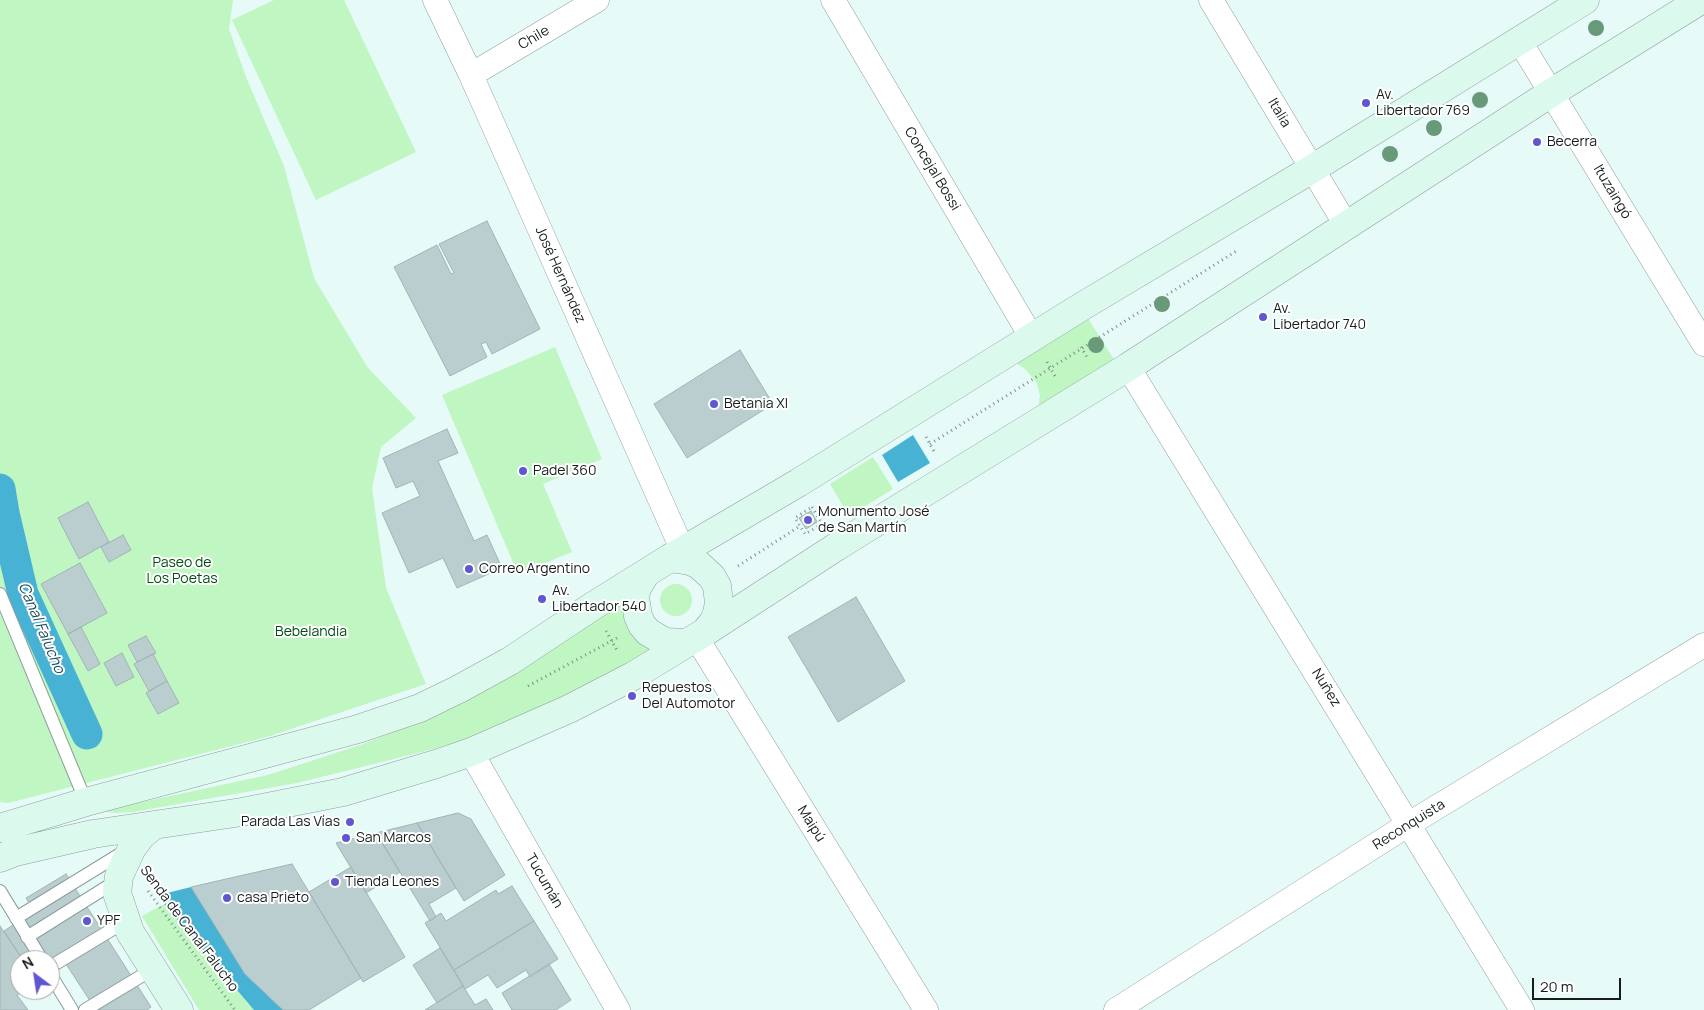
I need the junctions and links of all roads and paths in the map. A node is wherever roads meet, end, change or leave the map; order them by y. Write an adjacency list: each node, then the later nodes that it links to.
1 (436, 0): 8 (street, José Hernández)
2 (597, 0): 8 (street, Chile)
3 (833, 0): 14 (street, Concejal Bossi)
4 (1211, 0): 10 (street, Italia)
5 (1585, 0): 7 (main road)
6 (1701, 0): 9 (main road)
7 (1519, 40): 9 (street, Ituzaingó); 10 (main road)
8 (471, 75): 25 (street, José Hernández)
9 (1551, 93): 11 (main road); 15 (street, Ituzaingó)
10 (1312, 169): 11 (street, Italia); 13 (main road)
11 (1346, 225): 17 (main road)
12 (1242, 247): 16 (path)
13 (1064, 318): 14 (main road); 16 (path)
14 (1032, 338): 18 (path); 21 (main road)
15 (1704, 344)
16 (1082, 348): 18 (path); 19 (path)
17 (1128, 367): 19 (main road); 35 (street, Nuñez)
18 (1050, 368): 20 (path); 22 (path)
19 (1102, 383): 20 (main road)
20 (1071, 403): 23 (main road)
21 (911, 413): 22 (path); 25 (main road)
22 (930, 444): 23 (path)
23 (950, 477): 30 (main road)
24 (800, 526): 24 (path); 27 (path)
25 (676, 555): 26 (main road); 27 (main road)
26 (646, 574): 29 (main road); 30 (main road)
27 (714, 582): 30 (main road)
28 (0, 594): 34 (lane)
29 (593, 606): 32 (path); 34 (main road)
30 (696, 637): 32 (main road); 53 (street, Maipú)
31 (1704, 644): 35 (street, Reconquista)
32 (632, 676): 33 (main road)
33 (471, 752): 36 (main road); 52 (street, Tucumán)
34 (86, 802): 37 (main road)
35 (1409, 824): 54 (street, Reconquista); 55 (street, Nuñez)
36 (154, 825): 38 (main road); 39 (main road)
37 (0, 828)
38 (0, 858)
39 (125, 863): 41 (lane); 42 (main road); 43 (lane); 51 (path, Senda de Canal Falucho)
40 (0, 891): 41 (lane)
41 (16, 918): 43 (lane)
42 (126, 921): 45 (lane); 46 (main road)
43 (27, 936): 44 (lane)
44 (36, 950)
45 (60, 961)
46 (153, 969): 49 (lane); 50 (main road)
47 (60, 990): 48 (lane)
48 (72, 1010)
49 (85, 1010)
50 (178, 1010)
51 (235, 1010)
52 (618, 1010)
53 (926, 1010)
54 (1116, 1010)
55 (1522, 1010)

